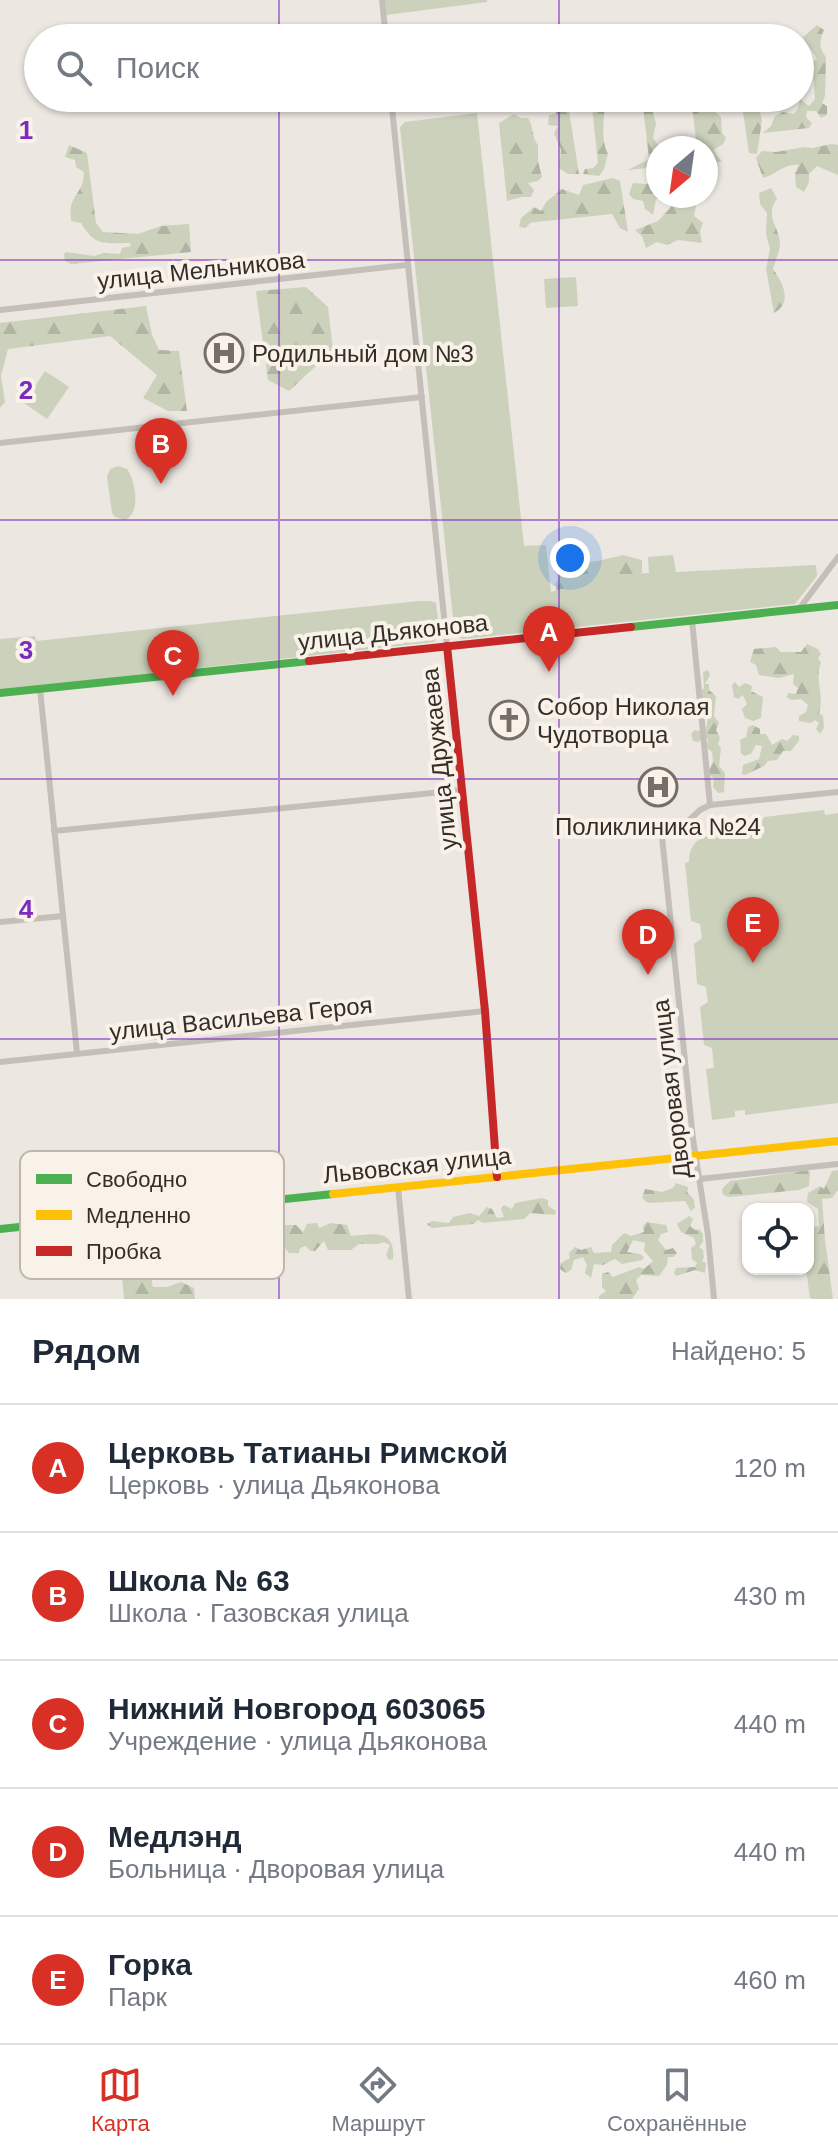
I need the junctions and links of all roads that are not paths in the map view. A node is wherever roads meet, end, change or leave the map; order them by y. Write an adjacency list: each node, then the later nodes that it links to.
1 (382, 0): 2 (street)
2 (385, 24)
3 (392, 112): 4 (street, улица Дружаева)
4 (406, 265): 5 (street, улица Мельникова); 6 (street, улица Дружаева)
5 (0, 310)
6 (422, 397): 7 (street); 12 (street, улица Дружаева)
7 (0, 443)
8 (838, 557): 10 (street)
9 (838, 605): 10 (main road, улица Дьяконова)
10 (799, 609): 11 (main road, улица Дьяконова)
11 (692, 620): 12 (main road, улица Дьяконова); 17 (street)
12 (447, 646): 13 (main road, улица Дьяконова); 15 (main road, улица Дружаева)
13 (40, 689): 14 (main road, улица Дьяконова); 18 (street)
14 (0, 693)
15 (462, 790): 18 (street); 21 (main road, улица Дружаева)
16 (838, 792): 17 (street)
17 (710, 805): 25 (street, Дворовая улица)
18 (54, 831): 19 (street)
19 (63, 916): 20 (street); 22 (street)
20 (0, 922)
21 (485, 1011): 22 (street, улица Васильева Героя); 27 (main road, улица Дружаева)
22 (77, 1053): 23 (street, улица Васильева Героя)
23 (0, 1062)
24 (838, 1141): 25 (main road, Львовская улица)
25 (697, 1156): 27 (main road, Львовская улица); 28 (street, Дворовая улица)
26 (838, 1164): 28 (street)
27 (497, 1177): 29 (main road, Львовская улица)
28 (700, 1179): 34 (street, Дворовая улица)
29 (398, 1187): 30 (main road, Львовская улица); 33 (street)
30 (284, 1199)
31 (20, 1227): 32 (main road, Львовская улица)
32 (0, 1229)
33 (409, 1299)
34 (714, 1299)

